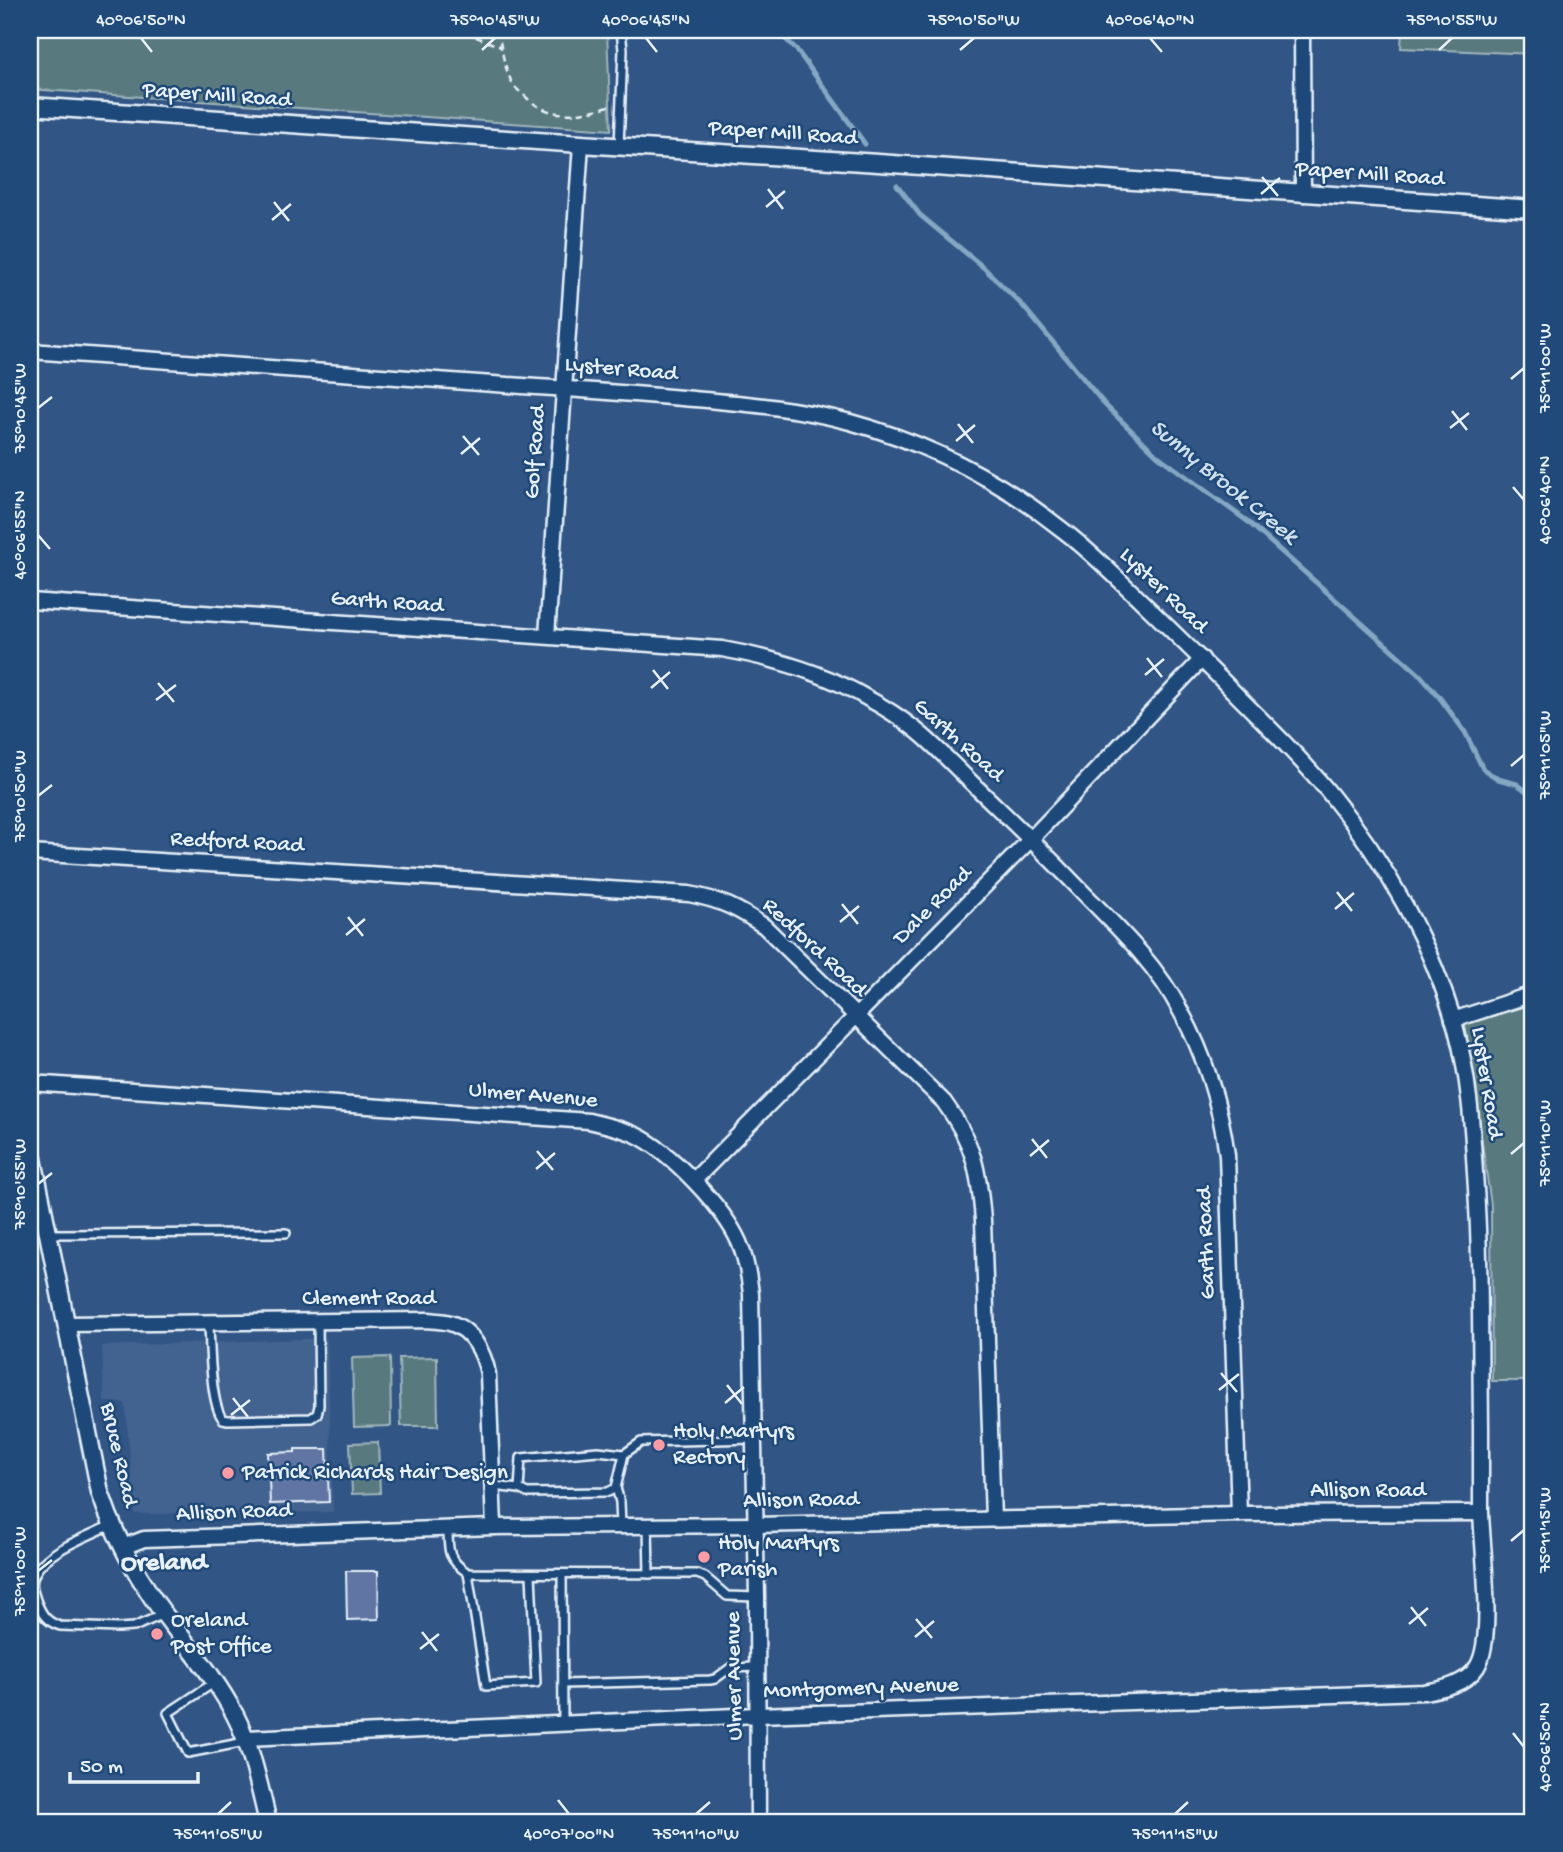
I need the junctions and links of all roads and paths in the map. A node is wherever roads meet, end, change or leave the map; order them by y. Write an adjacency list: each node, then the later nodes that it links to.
1 (393, 30): 5 (path)
2 (498, 30): 5 (path)
3 (621, 30): 6 (lane)
4 (1302, 30): 10 (street)
5 (501, 47): 6 (path)
6 (620, 102): 9 (lane)
7 (30, 106): 8 (street, Paper Mill Road)
8 (581, 144): 9 (street, Paper Mill Road); 13 (street, Golf Road)
9 (618, 147): 10 (street, Paper Mill Road)
10 (1303, 194): 11 (street, Paper Mill Road)
11 (1533, 209)
12 (30, 351): 13 (street, Lyster Road)
13 (563, 388): 15 (street, Golf Road); 16 (street, Lyster Road)
14 (30, 601): 15 (street, Garth Road)
15 (547, 636): 17 (street, Garth Road)
16 (1202, 659): 17 (street, Dale Road); 21 (street, Lyster Road)
17 (1031, 839): 20 (street, Dale Road); 36 (street, Garth Road)
18 (30, 853): 20 (street, Redford Road)
19 (1533, 994): 21 (street)
20 (856, 1017): 24 (street, Dale Road); 37 (street, Redford Road)
21 (1453, 1020): 35 (street, Lyster Road)
22 (30, 1083): 24 (street, Ulmer Avenue)
23 (30, 1144): 26 (street, Bruce Road)
24 (694, 1180): 30 (street, Ulmer Avenue)
25 (286, 1233): 26 (lane)
26 (48, 1234): 29 (street, Bruce Road)
27 (318, 1321): 28 (street, Clement Road); 28 (lane); 32 (street, Clement Road)
28 (209, 1322): 29 (street, Clement Road)
29 (67, 1324): 38 (street, Bruce Road)
30 (754, 1439): 31 (lane); 39 (street, Ulmer Avenue)
31 (624, 1454): 33 (lane); 34 (lane)
32 (492, 1486): 33 (lane); 42 (street, Clement Road)
33 (519, 1489): 34 (lane)
34 (612, 1490): 40 (lane)
35 (1481, 1513): 36 (street, Allison Road); 52 (street, Lyster Road)
36 (1239, 1514): 37 (street, Allison Road)
37 (993, 1519): 39 (street, Allison Road)
38 (112, 1525): 44 (street, Bruce Road); 50 (lane)
39 (756, 1525): 41 (street, Allison Road); 49 (street, Ulmer Avenue)
40 (621, 1526): 41 (street, Allison Road); 42 (street, Allison Road)
41 (648, 1526): 48 (lane)
42 (494, 1527): 43 (street, Allison Road)
43 (447, 1529): 44 (street, Allison Road); 45 (lane)
44 (122, 1547): 50 (street, Bruce Road)
45 (468, 1573): 46 (lane); 46 (lane)
46 (531, 1574): 47 (lane)
47 (562, 1574): 48 (lane); 54 (lane)
48 (649, 1574): 49 (lane)
49 (757, 1597): 51 (street, Ulmer Avenue)
50 (165, 1614): 53 (street, Bruce Road)
51 (758, 1667): 54 (lane); 55 (street, Ulmer Avenue)
52 (1474, 1673): 55 (street, Montgomery Avenue)
53 (216, 1681): 57 (street, Bruce Road); 57 (lane)
54 (563, 1684): 56 (lane)
55 (758, 1715): 56 (street, Montgomery Avenue); 63 (street, Ulmer Avenue)
56 (563, 1724): 57 (street, Montgomery Avenue)
57 (247, 1740): 62 (street, Bruce Road)
58 (38, 1771): 59 (path)
59 (30, 1773)
60 (30, 1815): 61 (path)
61 (30, 1821)
62 (268, 1822)
63 (758, 1822)

